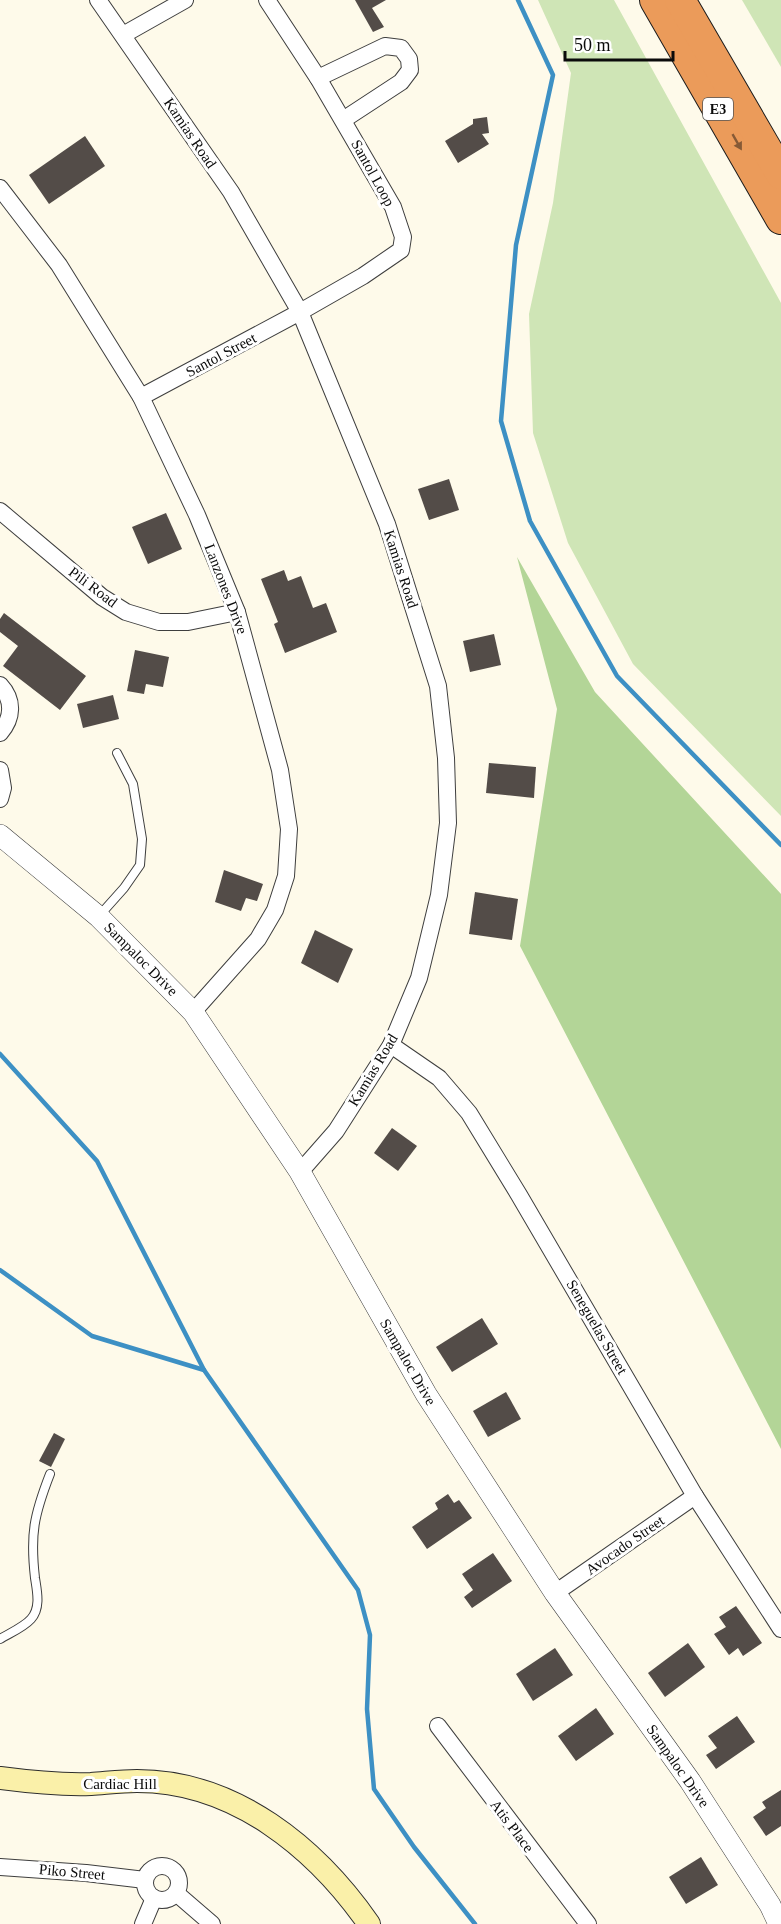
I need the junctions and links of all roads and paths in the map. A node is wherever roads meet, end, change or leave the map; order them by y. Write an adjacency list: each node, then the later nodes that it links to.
1 (98, 0): 6 (street, Kamias Road)
2 (185, 0): 6 (street)
3 (267, 0): 7 (street, Santol Loop)
4 (655, 0): 11 (highway, E3, one-way to 11)
5 (680, 0): 9 (highway, E3)
6 (123, 35): 12 (street, Kamias Road)
7 (318, 78): 8 (street, Santol Loop); 8 (street)
8 (343, 120): 12 (street, Santol Loop)
9 (781, 174)
10 (0, 188): 13 (street, Lanzones Drive)
11 (781, 219)
12 (300, 312): 13 (street, Santol Street); 24 (street, Kamias Road)
13 (141, 397): 15 (street, Lanzones Drive)
14 (0, 512): 15 (street, Pili Road)
15 (237, 612): 23 (street, Lanzones Drive)
16 (0, 685): 17 (street)
17 (0, 733)
18 (117, 753): 22 (lane)
19 (0, 770): 20 (street)
20 (0, 799)
21 (0, 835): 22 (street, Sampaloc Drive)
22 (99, 917): 23 (street, Sampaloc Drive)
23 (193, 1012): 25 (street, Sampaloc Drive)
24 (391, 1045): 25 (street, Kamias Road); 27 (street, Seneguelas Street)
25 (300, 1172): 28 (street, Sampaloc Drive)
26 (50, 1474): 30 (lane)
27 (695, 1496): 28 (street, Avocado Street); 29 (street, Seneguelas Street)
28 (555, 1593): 41 (street, Sampaloc Drive)
29 (781, 1629)
30 (0, 1639)
31 (438, 1726): 40 (street, Atis Place)
32 (0, 1778): 39 (main road, Cardiac Hill)
33 (0, 1867): 34 (street, Piko Street)
34 (144, 1880): 35 (street); 36 (street)
35 (176, 1893): 36 (street); 38 (street)
36 (154, 1898): 37 (street)
37 (142, 1924)
38 (212, 1924)
39 (369, 1924)
40 (588, 1924)
41 (779, 1924)

